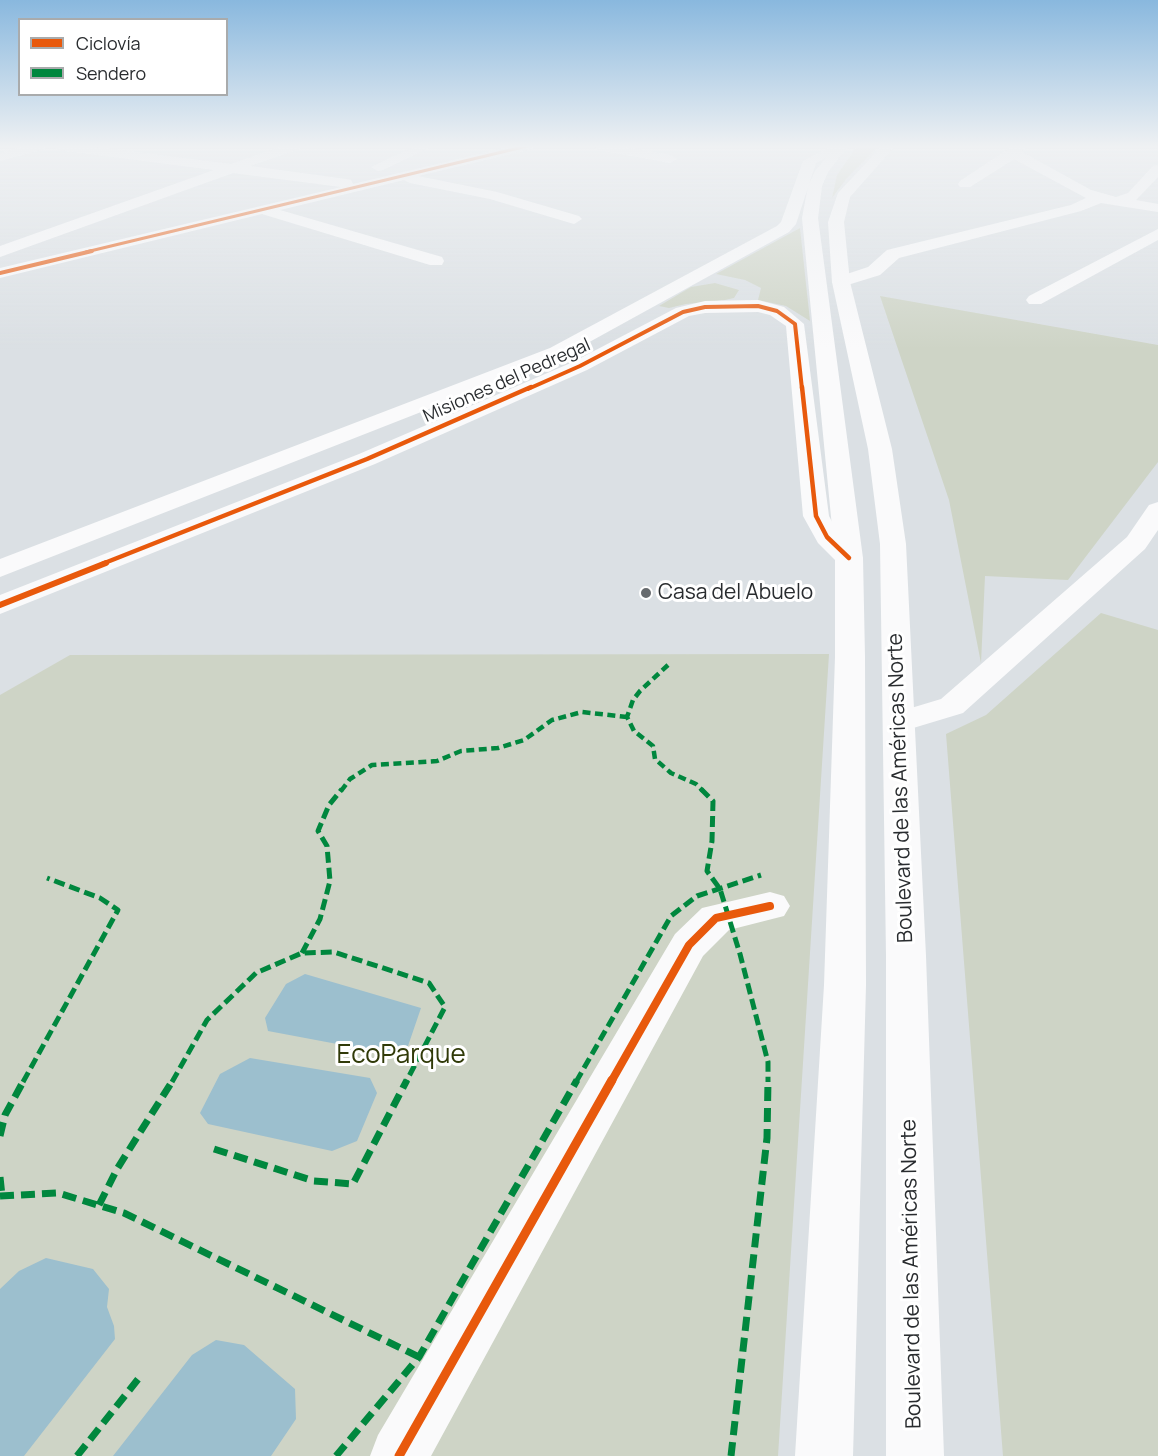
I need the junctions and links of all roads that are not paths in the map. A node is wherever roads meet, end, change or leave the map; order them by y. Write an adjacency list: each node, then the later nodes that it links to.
1 (107, 214): 11 (street)
2 (247, 214): 13 (street)
3 (277, 214): 12 (street)
4 (557, 214): 9 (street)
5 (792, 214): 16 (street, Misiones del Pedregal)
6 (810, 214): 21 (street)
7 (837, 214): 15 (street, Boulevard de las Américas Norte)
8 (1052, 214): 15 (street)
9 (574, 219)
10 (1158, 234): 17 (street)
11 (0, 252)
12 (436, 261)
13 (0, 273)
14 (722, 280): 16 (street)
15 (841, 282): 24 (street, Boulevard de las Américas Norte)
16 (682, 283): 18 (street, Misiones del Pedregal)
17 (1035, 300)
18 (329, 441): 19 (street); 22 (street, Misiones del Pedregal)
19 (367, 459): 21 (street, Misiones del Pedregal); 23 (street, Misiones del Pedregal)
20 (1158, 510): 24 (street)
21 (849, 558): 27 (street)
22 (0, 569)
23 (0, 605)
24 (900, 722): 28 (street, Boulevard de las Américas Norte)
25 (770, 906): 26 (street)
26 (399, 1456)
27 (824, 1456)
28 (915, 1456)

